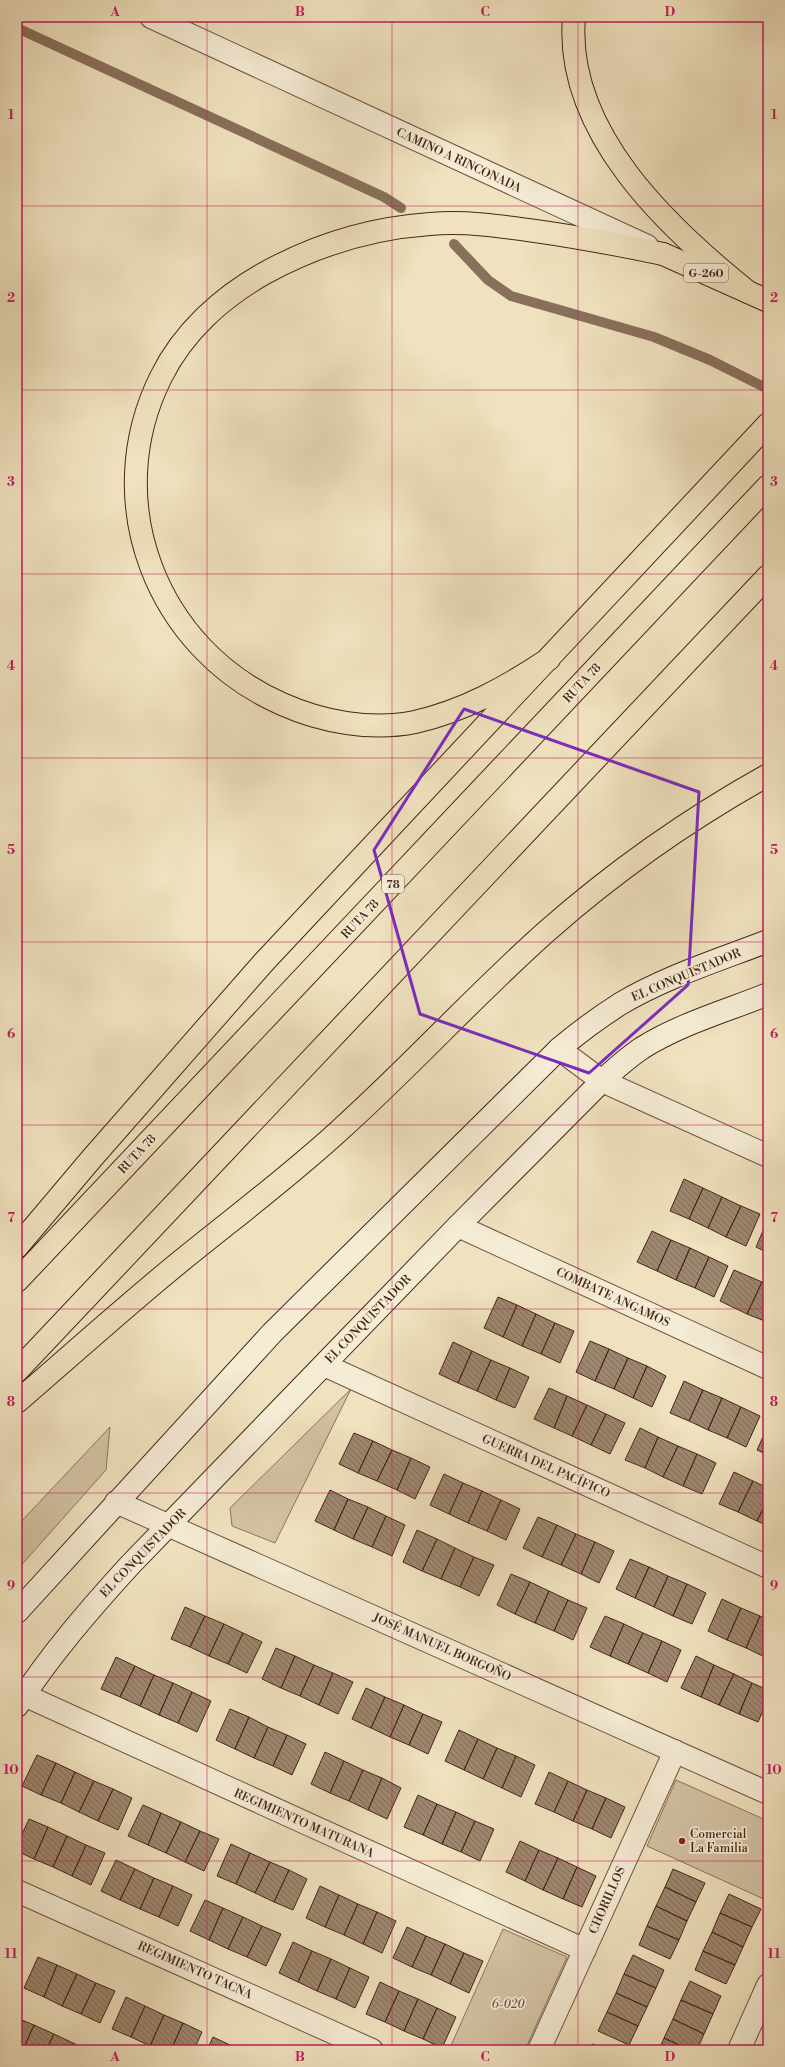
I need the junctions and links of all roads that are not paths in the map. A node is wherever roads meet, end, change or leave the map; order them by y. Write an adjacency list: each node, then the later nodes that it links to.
1 (151, 17): 3 (street, CAMINO A RINCONADA / G-260)
2 (574, 17): 4 (main road)
3 (663, 254): 4 (main road, CAMINO A RINCONADA / G-260); 9 (main road)
4 (748, 292): 5 (main road, CAMINO A RINCONADA)
5 (768, 301)
6 (768, 424): 9 (main road)
7 (768, 486): 18 (main road, RUTA 78 / 78)
8 (768, 576): 21 (main road)
9 (549, 659): 17 (main road)
10 (768, 775): 22 (main road)
11 (768, 941): 13 (street, EL CONQUISTADOR)
12 (768, 994): 14 (street, EL CONQUISTADOR)
13 (559, 1049): 14 (street); 23 (street, EL CONQUISTADOR)
14 (602, 1081): 15 (street); 16 (street, EL CONQUISTADOR)
15 (768, 1156)
16 (458, 1226): 19 (street, EL CONQUISTADOR); 20 (street, COMBATE ANGAMOS)
17 (17, 1247)
18 (17, 1281)
19 (324, 1365): 24 (street, EL CONQUISTADOR); 25 (street, GUERRA DEL PACÍFICO)
20 (768, 1368)
21 (17, 1371)
22 (17, 1402)
23 (116, 1502): 24 (street, JOSÉ MANUEL BORGOÑO); 26 (street, EL CONQUISTADOR)
24 (169, 1525): 27 (street, EL CONQUISTADOR); 28 (street, JOSÉ MANUEL BORGOÑO)
25 (768, 1567)
26 (17, 1612)
27 (21, 1701): 31 (street, REGIMIENTO MATURANA)
28 (675, 1751): 29 (street, JOSÉ MANUEL BORGOÑO); 31 (street, CHORILLOS)
29 (768, 1793)
30 (17, 1891): 33 (street, REGIMIENTO TACNA)
31 (584, 1950): 34 (street, CHORILLOS)
32 (768, 1985): 35 (street)
33 (372, 2050)
34 (540, 2050)
35 (739, 2050)

